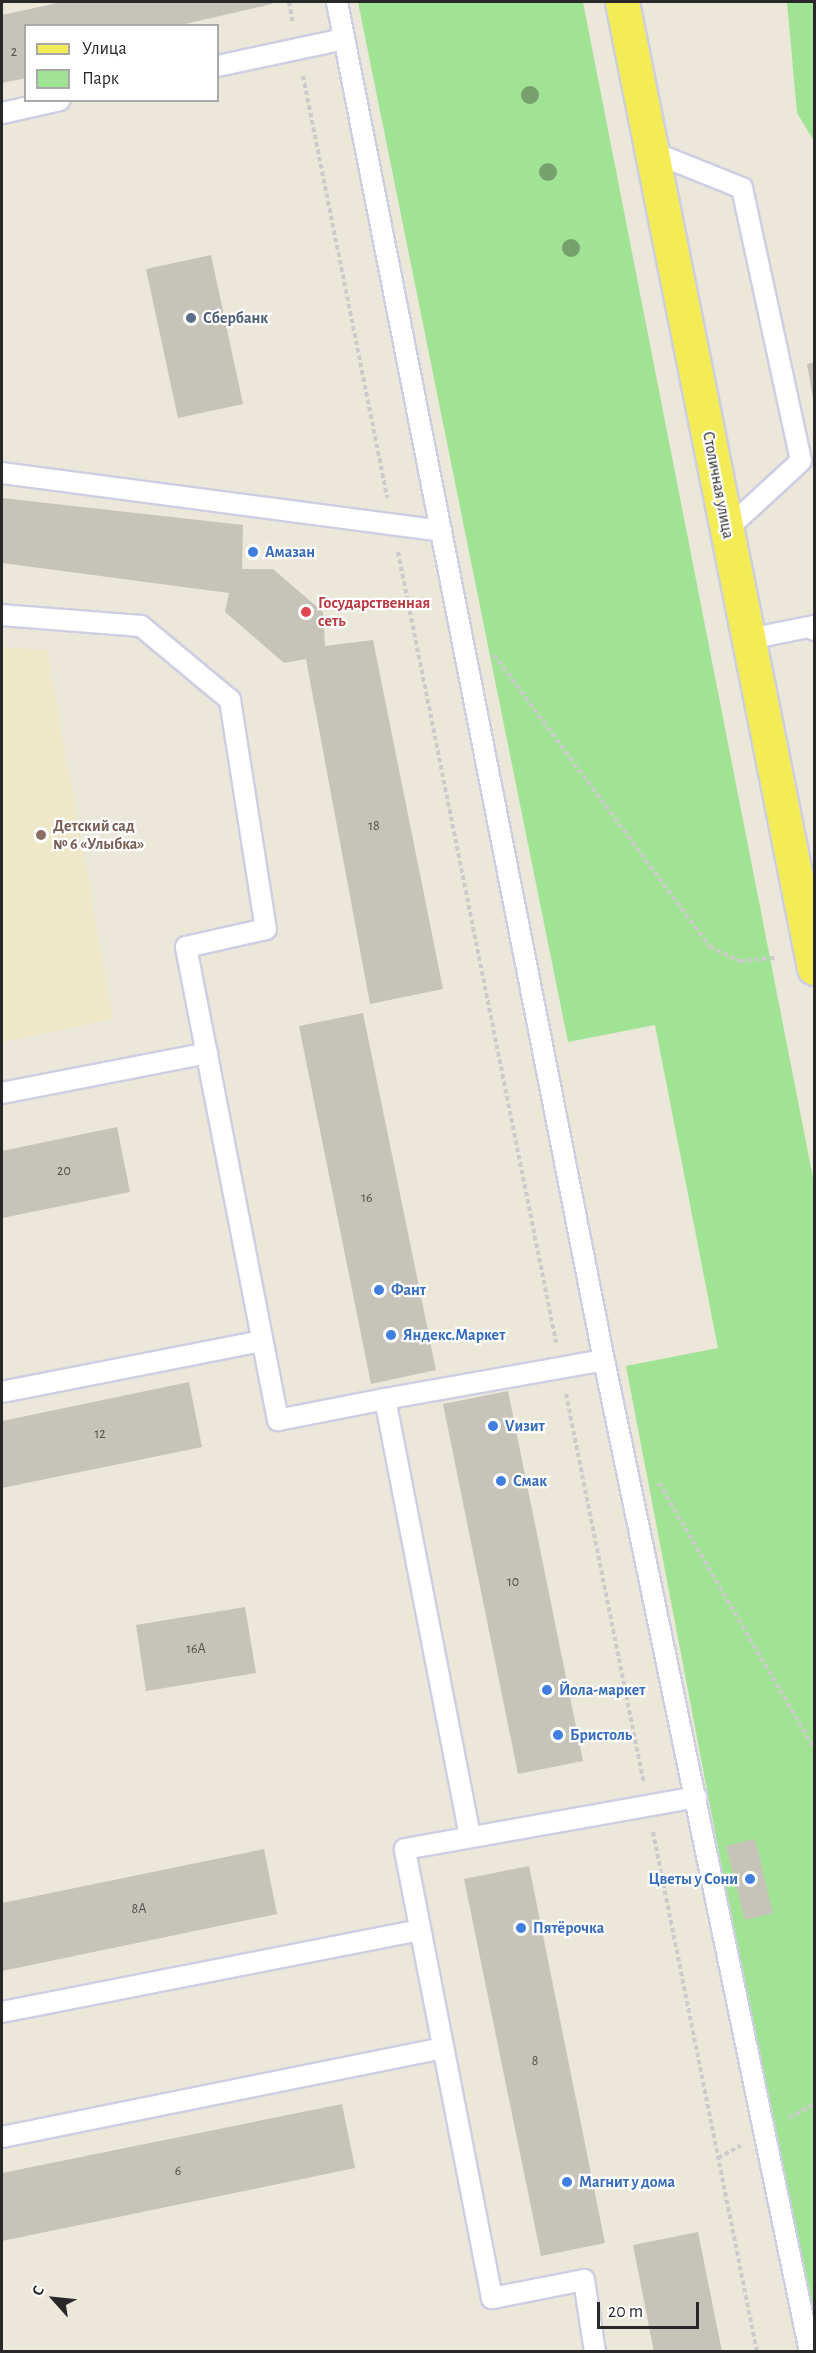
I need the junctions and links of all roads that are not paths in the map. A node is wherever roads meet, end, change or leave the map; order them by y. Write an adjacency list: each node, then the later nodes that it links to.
1 (337, 2): 3 (lane)
2 (622, 2): 7 (main road, Столичная улица)
3 (344, 39): 4 (lane); 10 (lane)
4 (219, 66)
5 (51, 102): 6 (lane)
6 (2, 113)
7 (652, 153): 9 (main road, Столичная улица); 9 (lane)
8 (2, 473): 10 (lane)
9 (727, 529): 13 (main road, Столичная улица)
10 (441, 531): 19 (lane)
11 (2, 615): 16 (lane)
12 (814, 630): 13 (lane)
13 (749, 639): 14 (main road, Столичная улица)
14 (808, 904): 15 (main road, Столичная улица)
15 (813, 962)
16 (207, 1053): 17 (lane); 18 (lane)
17 (2, 1093)
18 (262, 1341): 20 (lane); 21 (lane)
19 (604, 1360): 21 (lane); 22 (lane)
20 (2, 1392)
21 (385, 1399): 23 (lane)
22 (696, 1797): 23 (lane); 29 (lane)
23 (470, 1836): 24 (lane)
24 (420, 1929): 25 (lane); 26 (lane)
25 (2, 2012)
26 (443, 2048): 27 (lane); 28 (lane)
27 (2, 2137)
28 (595, 2352)
29 (810, 2352)

